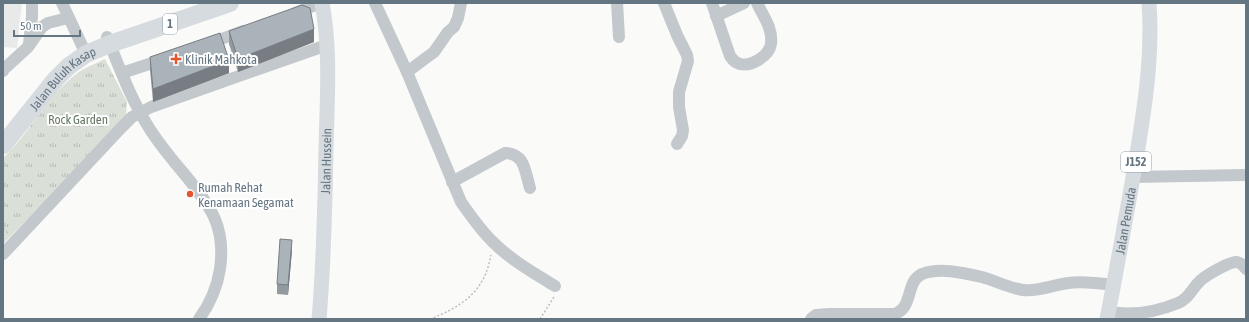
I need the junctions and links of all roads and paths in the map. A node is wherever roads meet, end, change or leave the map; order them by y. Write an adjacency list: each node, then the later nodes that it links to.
1 (32, 3): 21 (street)
2 (62, 3): 16 (street)
3 (200, 3): 19 (highway, Jalan Buluh Kasap / 1)
4 (230, 3): 19 (highway, Jalan Buluh Kasap / 1)
5 (322, 3): 14 (street); 20 (main road, Jalan Hussein)
6 (375, 3): 26 (street)
7 (461, 3): 26 (street)
8 (617, 3): 18 (street)
9 (664, 3): 30 (street)
10 (712, 3): 15 (street)
11 (744, 3): 15 (street)
12 (757, 3): 15 (street)
13 (1149, 3): 33 (main road, Jalan Pemuda / J152)
14 (284, 16)
15 (716, 16)
16 (68, 18): 21 (street); 23 (street)
17 (254, 27): 22 (street)
18 (619, 38)
19 (108, 40): 23 (highway, Jalan Buluh Kasap / 1); 27 (street)
20 (327, 45): 28 (street); 43 (main road, Jalan Hussein)
21 (28, 47): 25 (street)
22 (195, 48)
23 (84, 51): 29 (highway, Jalan Buluh Kasap / 1); 31 (highway, Jalan Buluh Kasap / 1)
24 (173, 56): 27 (street)
25 (3, 70)
26 (407, 72): 34 (street)
27 (122, 74): 28 (street)
28 (139, 112): 37 (street); 42 (street)
29 (3, 131)
30 (677, 144)
31 (3, 145)
32 (1246, 175): 33 (street)
33 (1133, 177): 39 (main road, Jalan Pemuda / J152)
34 (452, 182): 35 (street); 36 (street)
35 (530, 188)
36 (494, 244): 40 (street); 44 (path)
37 (3, 254)
38 (1246, 270): 41 (street)
39 (1113, 285): 41 (main road, Jalan Pemuda / J152); 46 (street)
40 (555, 286): 45 (path)
41 (1108, 315)
42 (199, 319)
43 (319, 319)
44 (430, 319)
45 (540, 319)
46 (811, 319)

